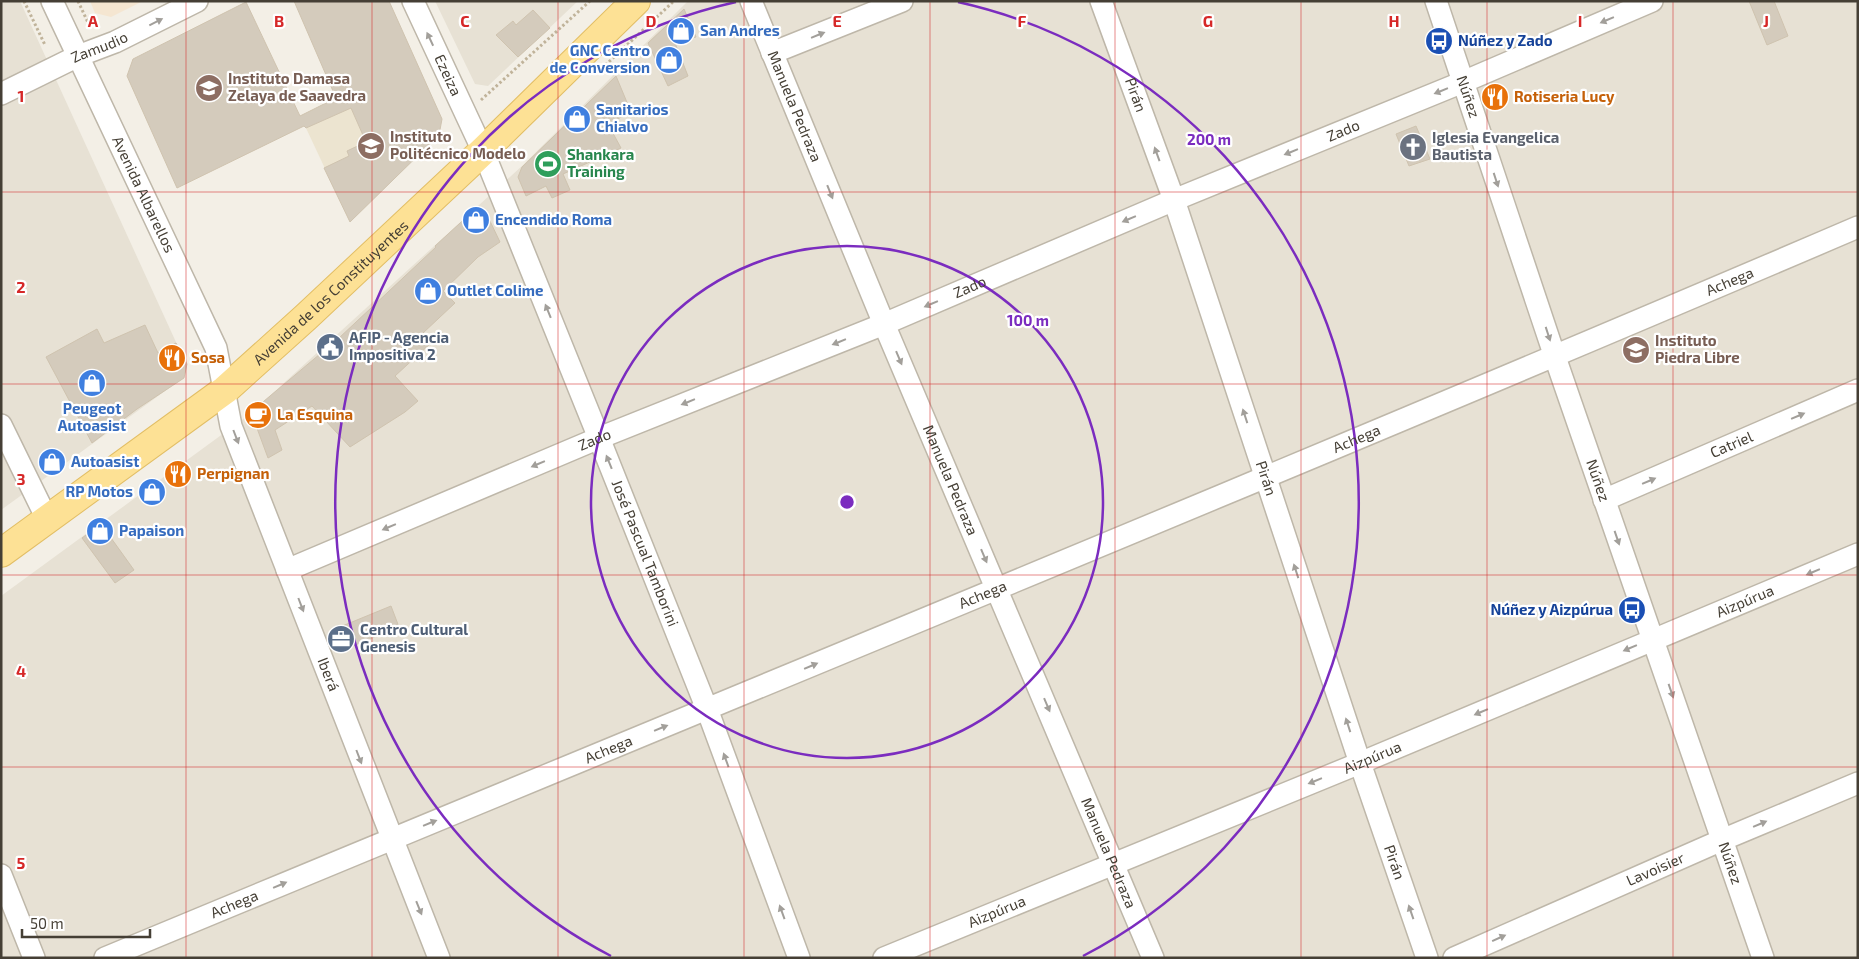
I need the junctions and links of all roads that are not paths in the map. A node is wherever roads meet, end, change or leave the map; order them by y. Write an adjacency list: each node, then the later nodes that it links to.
1 (52, 1): 11 (street, Avenida Albarellos)
2 (196, 1): 11 (street, Zamudio, one-way to 2)
3 (413, 1): 14 (street, Ezeiza, one-way to 3)
4 (636, 1): 14 (main road, Avenida de los Constituyentes)
5 (751, 1): 10 (street, Manuela Pedraza)
6 (902, 1): 10 (street, one-way to 6)
7 (1101, 1): 15 (street, Pirán, one-way to 7)
8 (1436, 1): 12 (street, Núñez)
9 (1652, 1): 12 (street, Zado, one-way to 12)
10 (772, 53): 17 (street, Manuela Pedraza, one-way to 17)
11 (78, 56): 13 (street, Zamudio); 19 (street, Avenida Albarellos)
12 (1464, 82): 15 (street, Zado, one-way to 15); 18 (street, Núñez, one-way to 18)
13 (1, 94)
14 (483, 151): 19 (main road, Avenida de los Constituyentes); 22 (street, José Pascual Tamborini, one-way to 14)
15 (1174, 200): 17 (street, Zado, one-way to 17); 23 (street, Pirán, one-way to 15)
16 (1858, 227): 18 (street, Achega)
17 (884, 324): 22 (street, Zado, one-way to 22); 29 (street, Manuela Pedraza, one-way to 29)
18 (1555, 357): 23 (street, Achega); 24 (street, Núñez)
19 (225, 390): 25 (main road, Avenida de los Constituyentes); 28 (street, Iberá, one-way to 28)
20 (1858, 390): 24 (street, Catriel, one-way to 20)
21 (1, 425): 25 (street)
22 (599, 438): 28 (street, Zado, one-way to 28); 31 (street, José Pascual Tamborini, one-way to 22)
23 (1265, 478): 29 (street, Achega); 32 (street, Pirán, one-way to 23)
24 (1604, 500): 30 (street, Núñez, one-way to 30)
25 (48, 519): 26 (main road, Avenida de los Constituyentes)
26 (1, 553)
27 (1858, 554): 30 (street, Aizpúrua, one-way to 30)
28 (287, 570): 34 (street, Iberá, one-way to 34)
29 (997, 588): 31 (street, Achega, one-way to 29); 36 (street, Manuela Pedraza, one-way to 36)
30 (1653, 639): 32 (street, Aizpúrua, one-way to 32); 35 (street, Núñez, one-way to 35)
31 (707, 709): 34 (street, Achega, one-way to 31); 41 (street, José Pascual Tamborini, one-way to 31)
32 (1360, 762): 36 (street, Aizpúrua, one-way to 36); 44 (street, Pirán, one-way to 32)
33 (1858, 783): 35 (street, Lavoisier, one-way to 33)
34 (391, 839): 39 (street, Achega, one-way to 34); 40 (street, Iberá, one-way to 40)
35 (1722, 840): 45 (street, Lavoisier, one-way to 35); 46 (street, Núñez)
36 (1114, 864): 42 (street, Aizpúrua); 43 (street, Manuela Pedraza)
37 (1, 875): 38 (street)
38 (34, 958)
39 (105, 958)
40 (438, 958)
41 (799, 958)
42 (884, 958)
43 (1153, 958)
44 (1427, 958)
45 (1454, 958)
46 (1763, 958)

